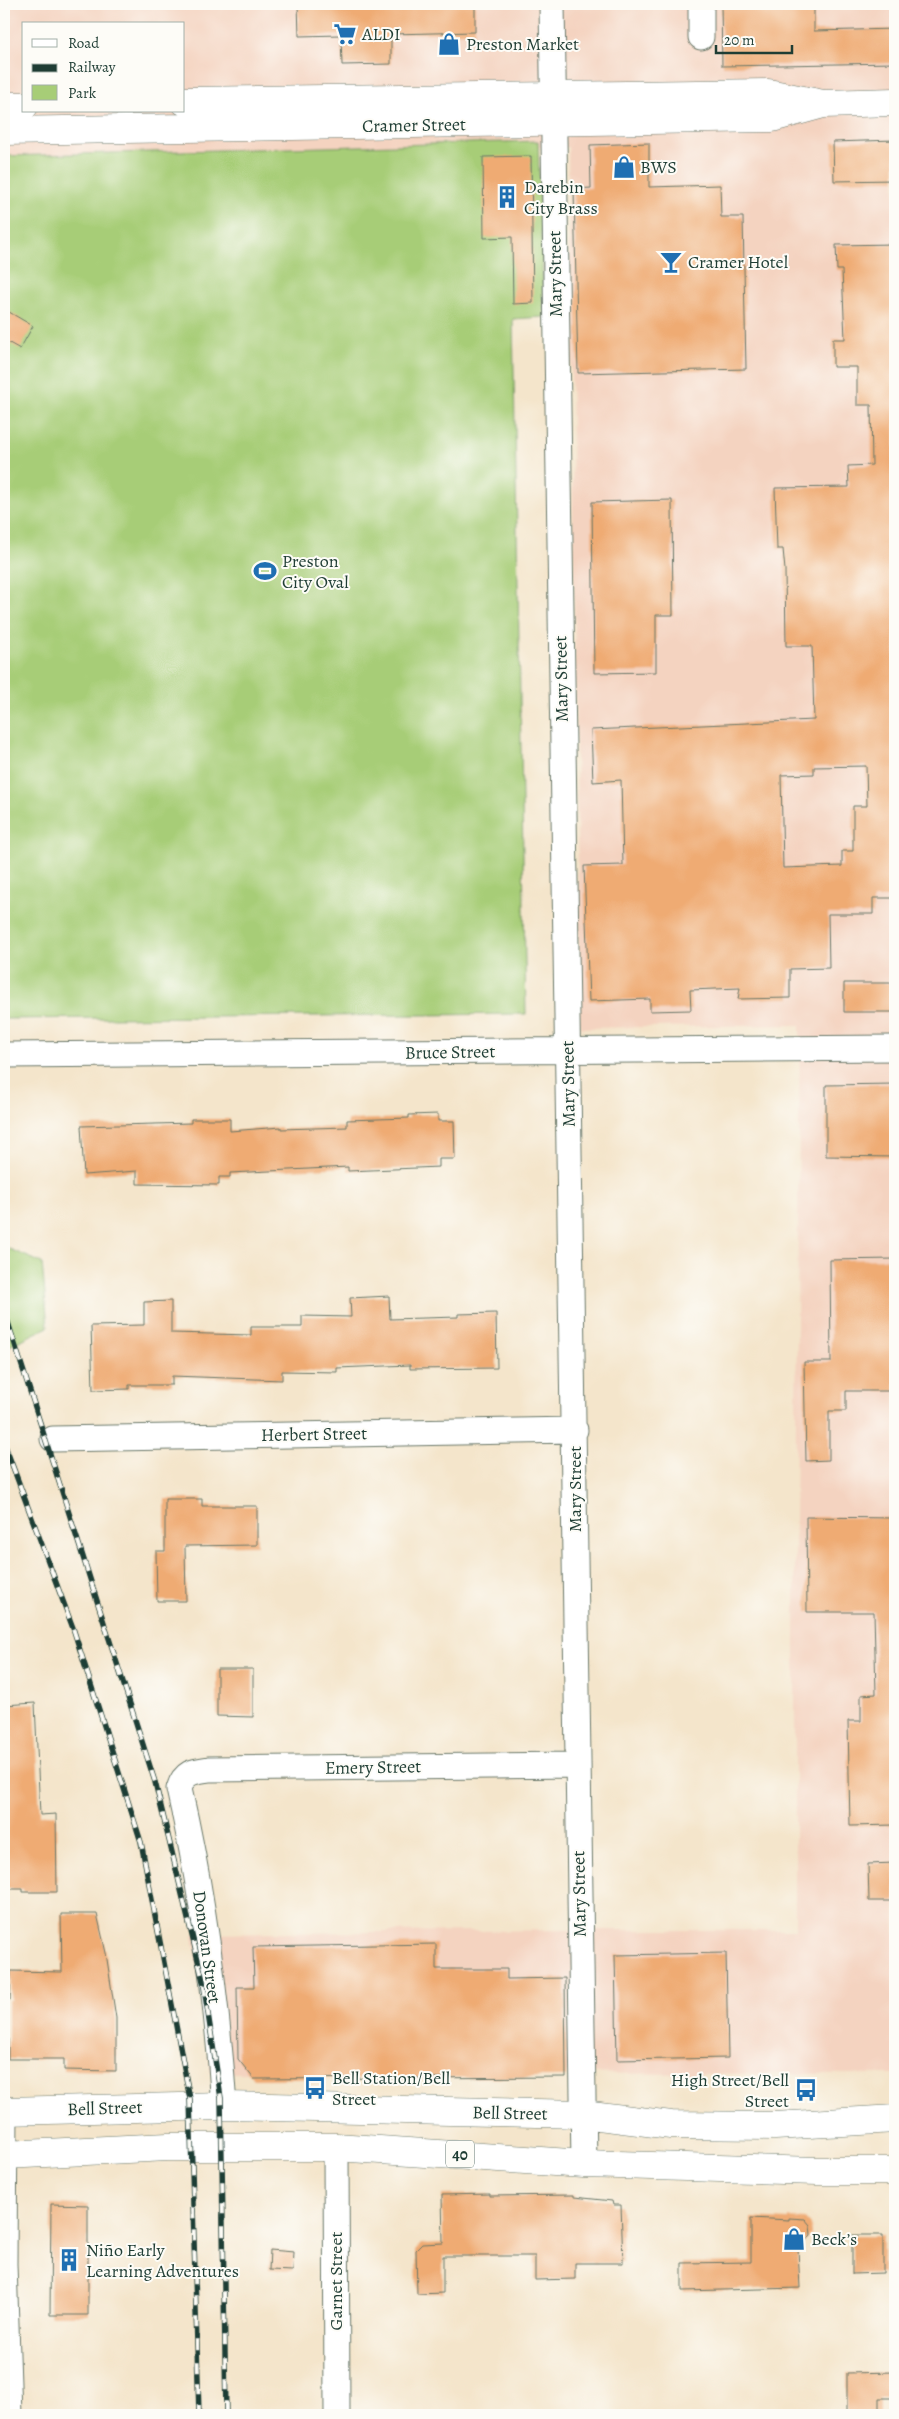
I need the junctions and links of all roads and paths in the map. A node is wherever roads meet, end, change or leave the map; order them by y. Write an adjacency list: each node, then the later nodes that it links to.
1 (552, 4): 8 (street, Mary Street)
2 (701, 4): 3 (street)
3 (701, 37)
4 (185, 101): 8 (main road, Cramer Street)
5 (895, 102): 8 (main road, Cramer Street)
6 (4, 106): 7 (main road)
7 (22, 106)
8 (553, 109): 9 (main road, Cramer Street); 11 (street, Mary Street)
9 (4, 131)
10 (895, 1048): 11 (street, Bruce Street)
11 (568, 1050): 12 (street, Bruce Street); 13 (street, Mary Street)
12 (4, 1055)
13 (575, 1430): 14 (street, Herbert Street); 15 (street, Mary Street)
14 (53, 1439)
15 (578, 1765): 16 (street, Emery Street); 19 (street, Mary Street)
16 (179, 1789): 17 (street, Donovan Street)
17 (224, 2106): 18 (main road, Bell Street); 19 (main road, Bell Street)
18 (4, 2111): 22 (street)
19 (583, 2114): 20 (main road, Bell Street); 23 (street, Mary Street)
20 (892, 2117)
21 (336, 2147): 22 (main road, 40); 23 (main road, 40); 26 (street, Garnet Street)
22 (4, 2155): 25 (street)
23 (584, 2164): 24 (main road, 40)
24 (895, 2171)
25 (9, 2415)
26 (337, 2415)

